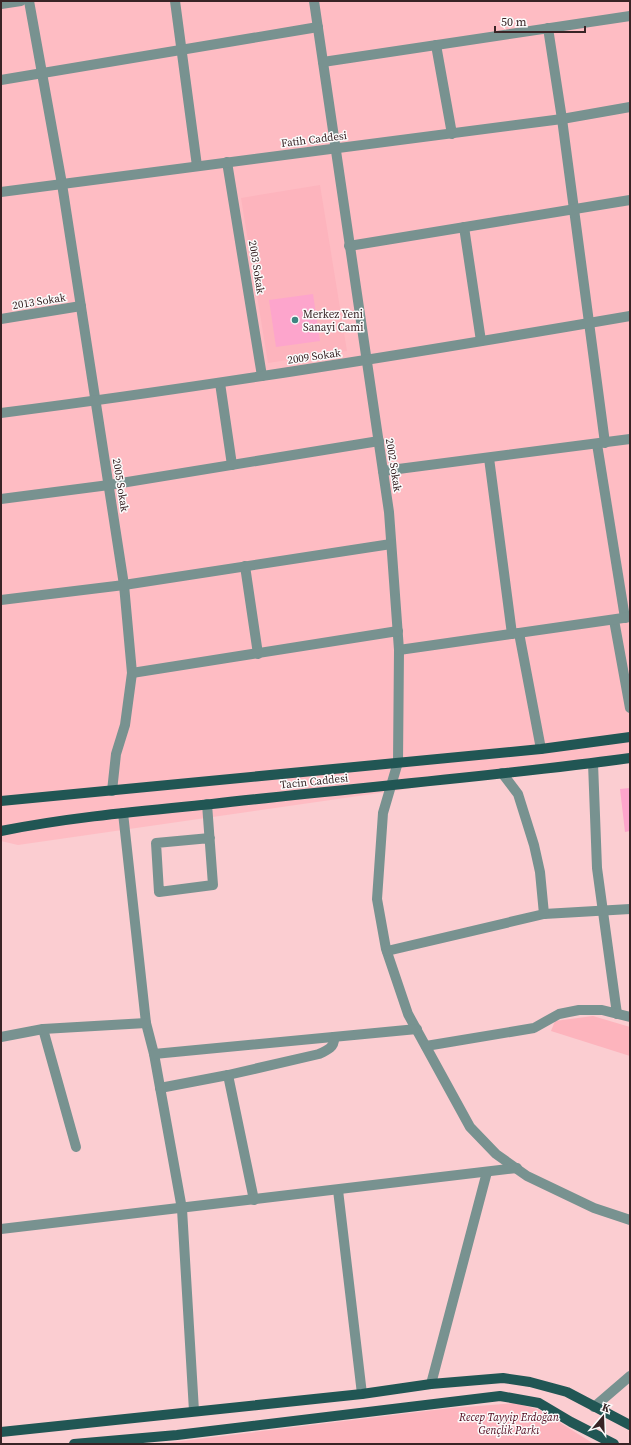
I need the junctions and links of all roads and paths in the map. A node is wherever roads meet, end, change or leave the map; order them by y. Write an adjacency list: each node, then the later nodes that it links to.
1 (21, 1): 5 (street)
2 (28, 1): 12 (street, 2005 Sokak)
3 (175, 1): 10 (street)
4 (314, 1): 7 (street, 2002 Sokak)
5 (1, 4)
6 (630, 16): 8 (street)
7 (318, 26): 10 (street); 11 (street, 2002 Sokak)
8 (548, 28): 9 (street); 15 (street)
9 (436, 45): 11 (street); 16 (street)
10 (182, 50): 12 (street); 19 (street)
11 (323, 62): 17 (street, 2002 Sokak)
12 (42, 74): 13 (street); 20 (street, 2005 Sokak)
13 (1, 80)
14 (630, 107): 15 (street, Fatih Caddesi)
15 (562, 119): 16 (street, Fatih Caddesi); 23 (street)
16 (452, 134): 17 (street, Fatih Caddesi)
17 (335, 149): 18 (street, Fatih Caddesi); 25 (street, 2002 Sokak)
18 (227, 162): 19 (street, Fatih Caddesi); 32 (street, 2003 Sokak)
19 (197, 166): 20 (street, Fatih Caddesi)
20 (62, 184): 21 (street, Fatih Caddesi); 26 (street, 2005 Sokak)
21 (1, 192)
22 (630, 200): 23 (street)
23 (574, 209): 24 (street); 29 (street)
24 (464, 227): 25 (street); 30 (street)
25 (349, 246): 31 (street, 2002 Sokak)
26 (81, 306): 28 (street, 2013 Sokak); 34 (street, 2005 Sokak)
27 (630, 316): 29 (street, 2009 Sokak)
28 (1, 319)
29 (589, 323): 30 (street, 2009 Sokak); 38 (street)
30 (481, 341): 31 (street, 2009 Sokak)
31 (367, 361): 32 (street, 2009 Sokak); 37 (street, 2002 Sokak)
32 (262, 376): 33 (street, 2009 Sokak)
33 (220, 383): 34 (street, 2009 Sokak); 40 (street)
34 (96, 401): 35 (street, 2009 Sokak); 42 (street, 2005 Sokak)
35 (1, 413)
36 (630, 439): 38 (street)
37 (379, 441): 40 (street); 41 (street, 2002 Sokak)
38 (601, 443): 39 (street); 48 (street)
39 (489, 458): 41 (street); 51 (street)
40 (232, 465): 42 (street)
41 (383, 471): 44 (street, 2002 Sokak)
42 (109, 485): 43 (street); 46 (street, 2005 Sokak)
43 (1, 499)
44 (392, 544): 45 (street); 50 (street, 2002 Sokak)
45 (245, 566): 46 (street); 53 (street)
46 (124, 585): 47 (street); 54 (street, 2005 Sokak)
47 (1, 600)
48 (628, 618): 49 (street)
49 (614, 620): 51 (street); 55 (street)
50 (398, 631): 52 (street, 2002 Sokak); 53 (street)
51 (515, 634): 52 (street); 57 (street)
52 (399, 650): 59 (street, 2002 Sokak)
53 (258, 654): 54 (street)
54 (132, 673): 63 (street, 2005 Sokak)
55 (630, 708)
56 (630, 737): 57 (main road, Tacin Caddesi)
57 (541, 749): 59 (main road, Tacin Caddesi)
58 (630, 758): 60 (main road, Tacin Caddesi)
59 (398, 762): 62 (street, 2002 Sokak); 63 (main road, Tacin Caddesi)
60 (594, 763): 61 (main road, Tacin Caddesi); 69 (street)
61 (502, 773): 62 (main road, Tacin Caddesi); 71 (street)
62 (392, 787): 65 (main road, Tacin Caddesi); 72 (street, 2002 Sokak)
63 (112, 791): 64 (main road, Tacin Caddesi)
64 (1, 801)
65 (207, 804): 66 (main road, Tacin Caddesi); 68 (street)
66 (123, 813): 67 (main road, Tacin Caddesi); 75 (street)
67 (1, 831)
68 (210, 838): 68 (street)
69 (602, 909): 70 (street); 71 (street); 73 (street)
70 (630, 909)
71 (544, 914): 72 (street)
72 (387, 951): 77 (street, 2002 Sokak)
73 (617, 1014): 74 (street); 80 (street)
74 (630, 1017)
75 (146, 1023): 76 (street); 81 (street)
76 (43, 1029): 79 (street); 84 (street)
77 (417, 1029): 78 (street); 80 (street, 2002 Sokak)
78 (334, 1037): 81 (street); 82 (street)
79 (1, 1038)
80 (426, 1046): 85 (street, 2002 Sokak)
81 (154, 1054): 83 (street)
82 (228, 1075): 83 (street); 88 (street)
83 (160, 1088): 89 (street)
84 (76, 1147)
85 (517, 1168): 86 (street); 90 (street, 2002 Sokak)
86 (487, 1172): 87 (street); 93 (street)
87 (338, 1190): 88 (street); 94 (street)
88 (254, 1200): 89 (street)
89 (182, 1209): 91 (street); 96 (street)
90 (630, 1220)
91 (1, 1229)
92 (630, 1376): 95 (street)
93 (431, 1384): 94 (main road); 95 (main road)
94 (362, 1394): 96 (main road)
95 (594, 1406): 97 (main road)
96 (194, 1411): 98 (main road)
97 (630, 1425)
98 (1, 1432)
99 (74, 1444): 100 (main road)
100 (614, 1444)

